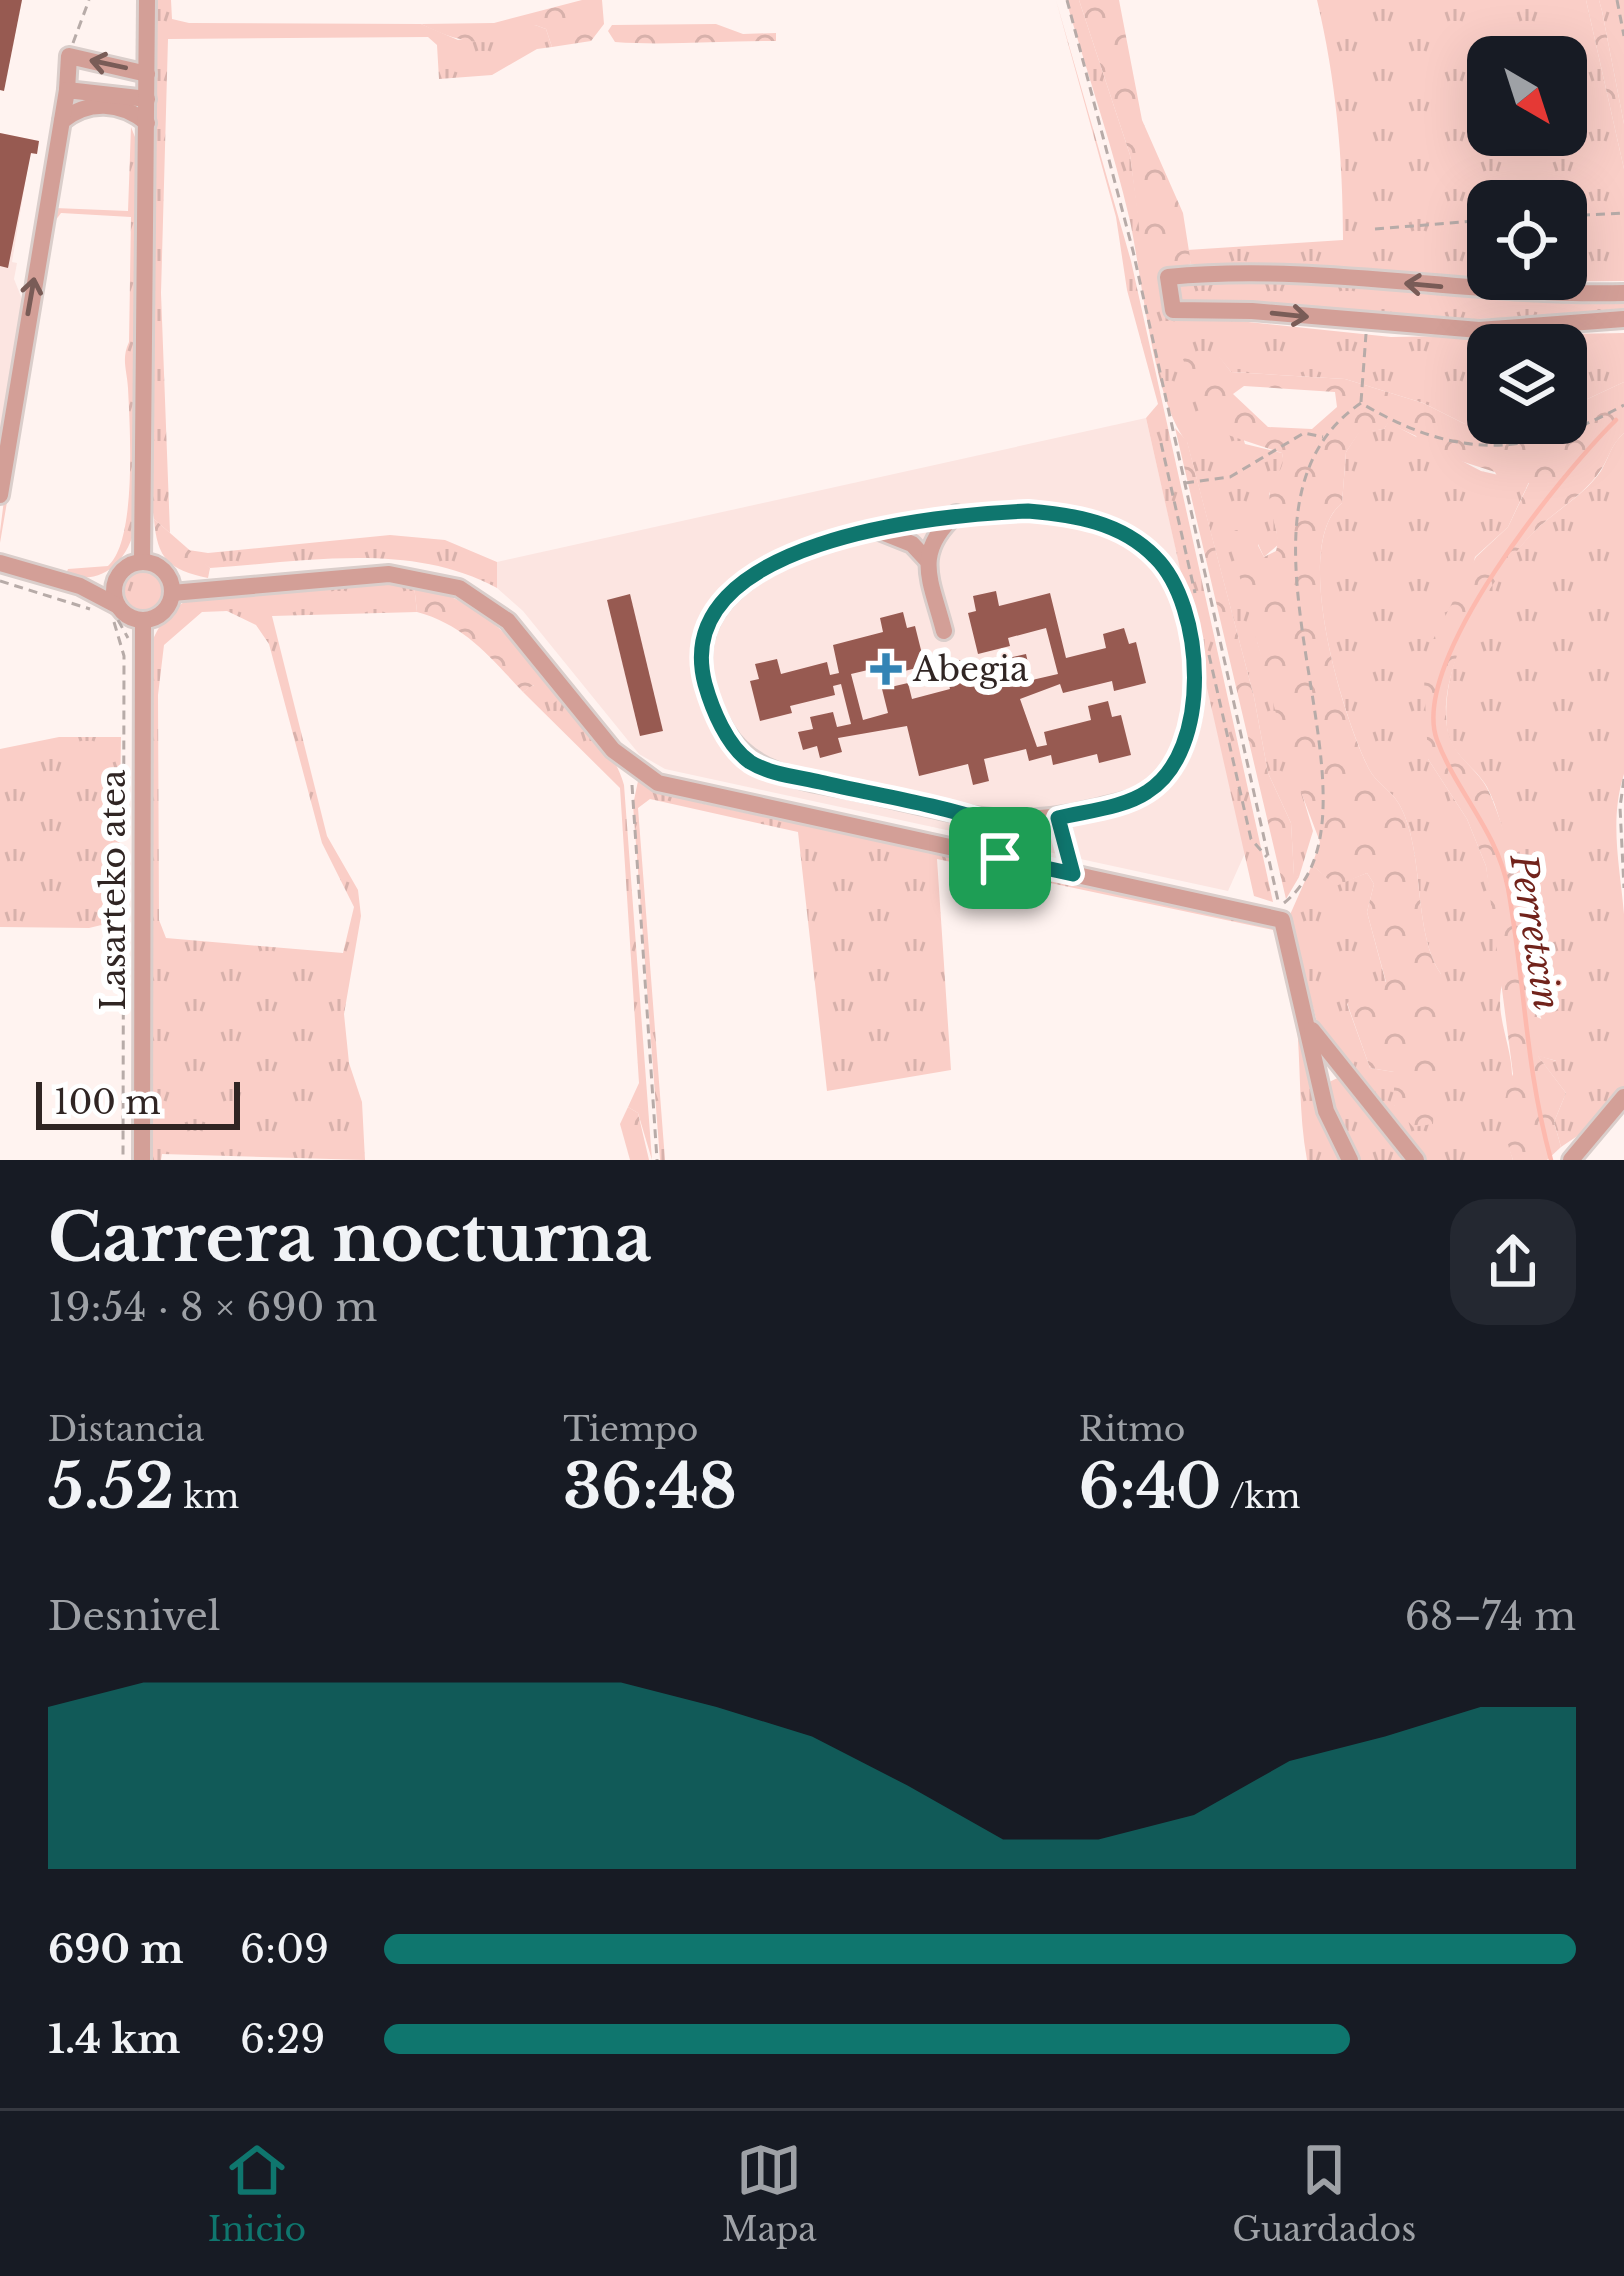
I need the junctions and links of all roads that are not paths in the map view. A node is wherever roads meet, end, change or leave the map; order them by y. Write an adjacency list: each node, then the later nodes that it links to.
1 (147, 0): 2 (street)
2 (147, 74): 3 (street, one-way to 3); 4 (street)
3 (67, 90): 4 (street); 5 (street)
4 (147, 99): 6 (street)
5 (62, 121): 6 (street); 9 (street, one-way to 5)
6 (147, 122): 13 (street)
7 (1624, 293): 8 (street, one-way to 8)
8 (1624, 319)
9 (0, 495)
10 (957, 513): 11 (street); 12 (street); 21 (street)
11 (870, 528): 12 (street); 22 (street)
12 (926, 560): 20 (street)
13 (142, 562): 15 (street); 17 (street)
14 (0, 563): 16 (street)
15 (119, 575): 16 (street); 18 (street)
16 (80, 586): 18 (street)
17 (172, 593): 19 (street); 23 (street)
18 (113, 610): 19 (street)
19 (143, 620): 29 (street, Lasarteko atea)
20 (944, 631)
21 (1058, 818): 22 (street); 24 (street)
22 (989, 822): 23 (street)
23 (1000, 858): 24 (street)
24 (1073, 874): 25 (street)
25 (1306, 1022): 26 (street); 27 (street)
26 (1344, 1070): 27 (street); 31 (street)
27 (1321, 1085): 30 (street)
28 (1624, 1097): 32 (street)
29 (142, 1160)
30 (1350, 1160)
31 (1416, 1160)
32 (1571, 1160)

